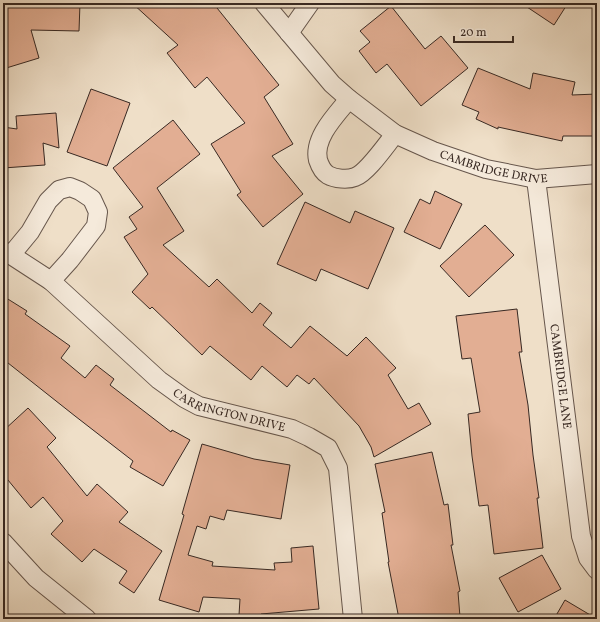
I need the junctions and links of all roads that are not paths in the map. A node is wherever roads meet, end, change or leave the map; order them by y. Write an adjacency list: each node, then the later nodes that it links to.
1 (264, 3): 3 (street, CAMBRIDGE DRIVE)
2 (310, 3): 3 (street)
3 (289, 34): 4 (street, CAMBRIDGE DRIVE)
4 (349, 99): 5 (street, CAMBRIDGE DRIVE); 5 (street)
5 (395, 134): 7 (street, CAMBRIDGE DRIVE)
6 (597, 174): 7 (street, CAMBRIDGE DRIVE)
7 (536, 179): 11 (street, CAMBRIDGE LANE)
8 (7, 253): 9 (street, CARRINGTON DRIVE); 9 (street)
9 (51, 281): 13 (street, CARRINGTON DRIVE)
10 (3, 542): 12 (street)
11 (597, 570)
12 (87, 619)
13 (353, 619)

